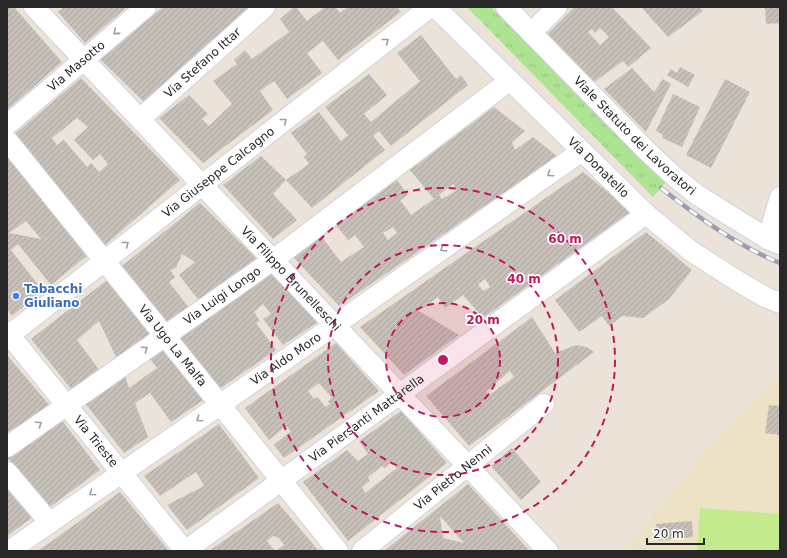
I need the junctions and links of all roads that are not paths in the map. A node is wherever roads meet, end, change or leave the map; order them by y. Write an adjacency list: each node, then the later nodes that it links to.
1 (34, 7): 9 (street, Via Filippo Brunelleschi)
2 (146, 7): 9 (street, Via Masotto, one-way to 9)
3 (265, 7): 11 (street, Via Stefano Ittar)
4 (430, 7): 15 (street, Via Giuseppe Calcagno, one-way to 4)
5 (435, 7): 10 (street, Via Donatello)
6 (506, 7): 8 (street, Viale Statuto dei Lavoratori)
7 (557, 7): 8 (street)
8 (531, 33): 18 (street, Viale Statuto dei Lavoratori)
9 (84, 60): 11 (street, Via Filippo Brunelleschi); 12 (street, Via Masotto)
10 (509, 80): 14 (street, Via Donatello); 19 (street, Via Luigi Longo)
11 (140, 119): 15 (street, Via Filippo Brunelleschi)
12 (7, 125)
13 (7, 140): 20 (street, Via Ugo La Malfa)
14 (582, 151): 17 (street, Via Donatello); 22 (street, Via Aldo Moro, one-way to 22)
15 (202, 185): 19 (street, Via Filippo Brunelleschi); 20 (street, Via Giuseppe Calcagno, one-way to 15)
16 (780, 197): 18 (street)
17 (646, 214): 21 (street, Via Donatello); 25 (street, Via Piersanti Mattarella)
18 (774, 242)
19 (273, 260): 22 (street, Via Filippo Brunelleschi); 24 (street, Via Luigi Longo)
20 (104, 262): 23 (street, Via Giuseppe Calcagno); 24 (street, Via Ugo La Malfa)
21 (780, 304)
22 (335, 325): 25 (street, Via Filippo Brunelleschi); 28 (street, Via Aldo Moro)
23 (8, 335): 27 (street, Via Trieste)
24 (165, 336): 27 (street, Via Luigi Longo, one-way to 24); 28 (street, Via Ugo La Malfa)
25 (400, 394): 30 (street, Via Filippo Brunelleschi); 33 (street, Via Piersanti Mattarella)
26 (544, 404): 30 (street, Via Pietro Nenni)
27 (66, 405): 29 (street, Via Luigi Longo, one-way to 27); 32 (street, Via Trieste)
28 (220, 405): 32 (street, Via Aldo Moro, one-way to 32); 33 (street, Via Ugo La Malfa)
29 (7, 447)
30 (468, 466): 38 (street, Via Pietro Nenni); 39 (street, Via Filippo Brunelleschi)
31 (7, 472): 34 (street)
32 (121, 473): 34 (street, Via Aldo Moro, one-way to 34); 36 (street, Via Trieste)
33 (281, 481): 36 (street, Via Piersanti Mattarella); 37 (street, Via Ugo La Malfa)
34 (50, 522): 35 (street, Via Aldo Moro)
35 (9, 551)
36 (185, 551)
37 (338, 551)
38 (362, 551)
39 (548, 551)

